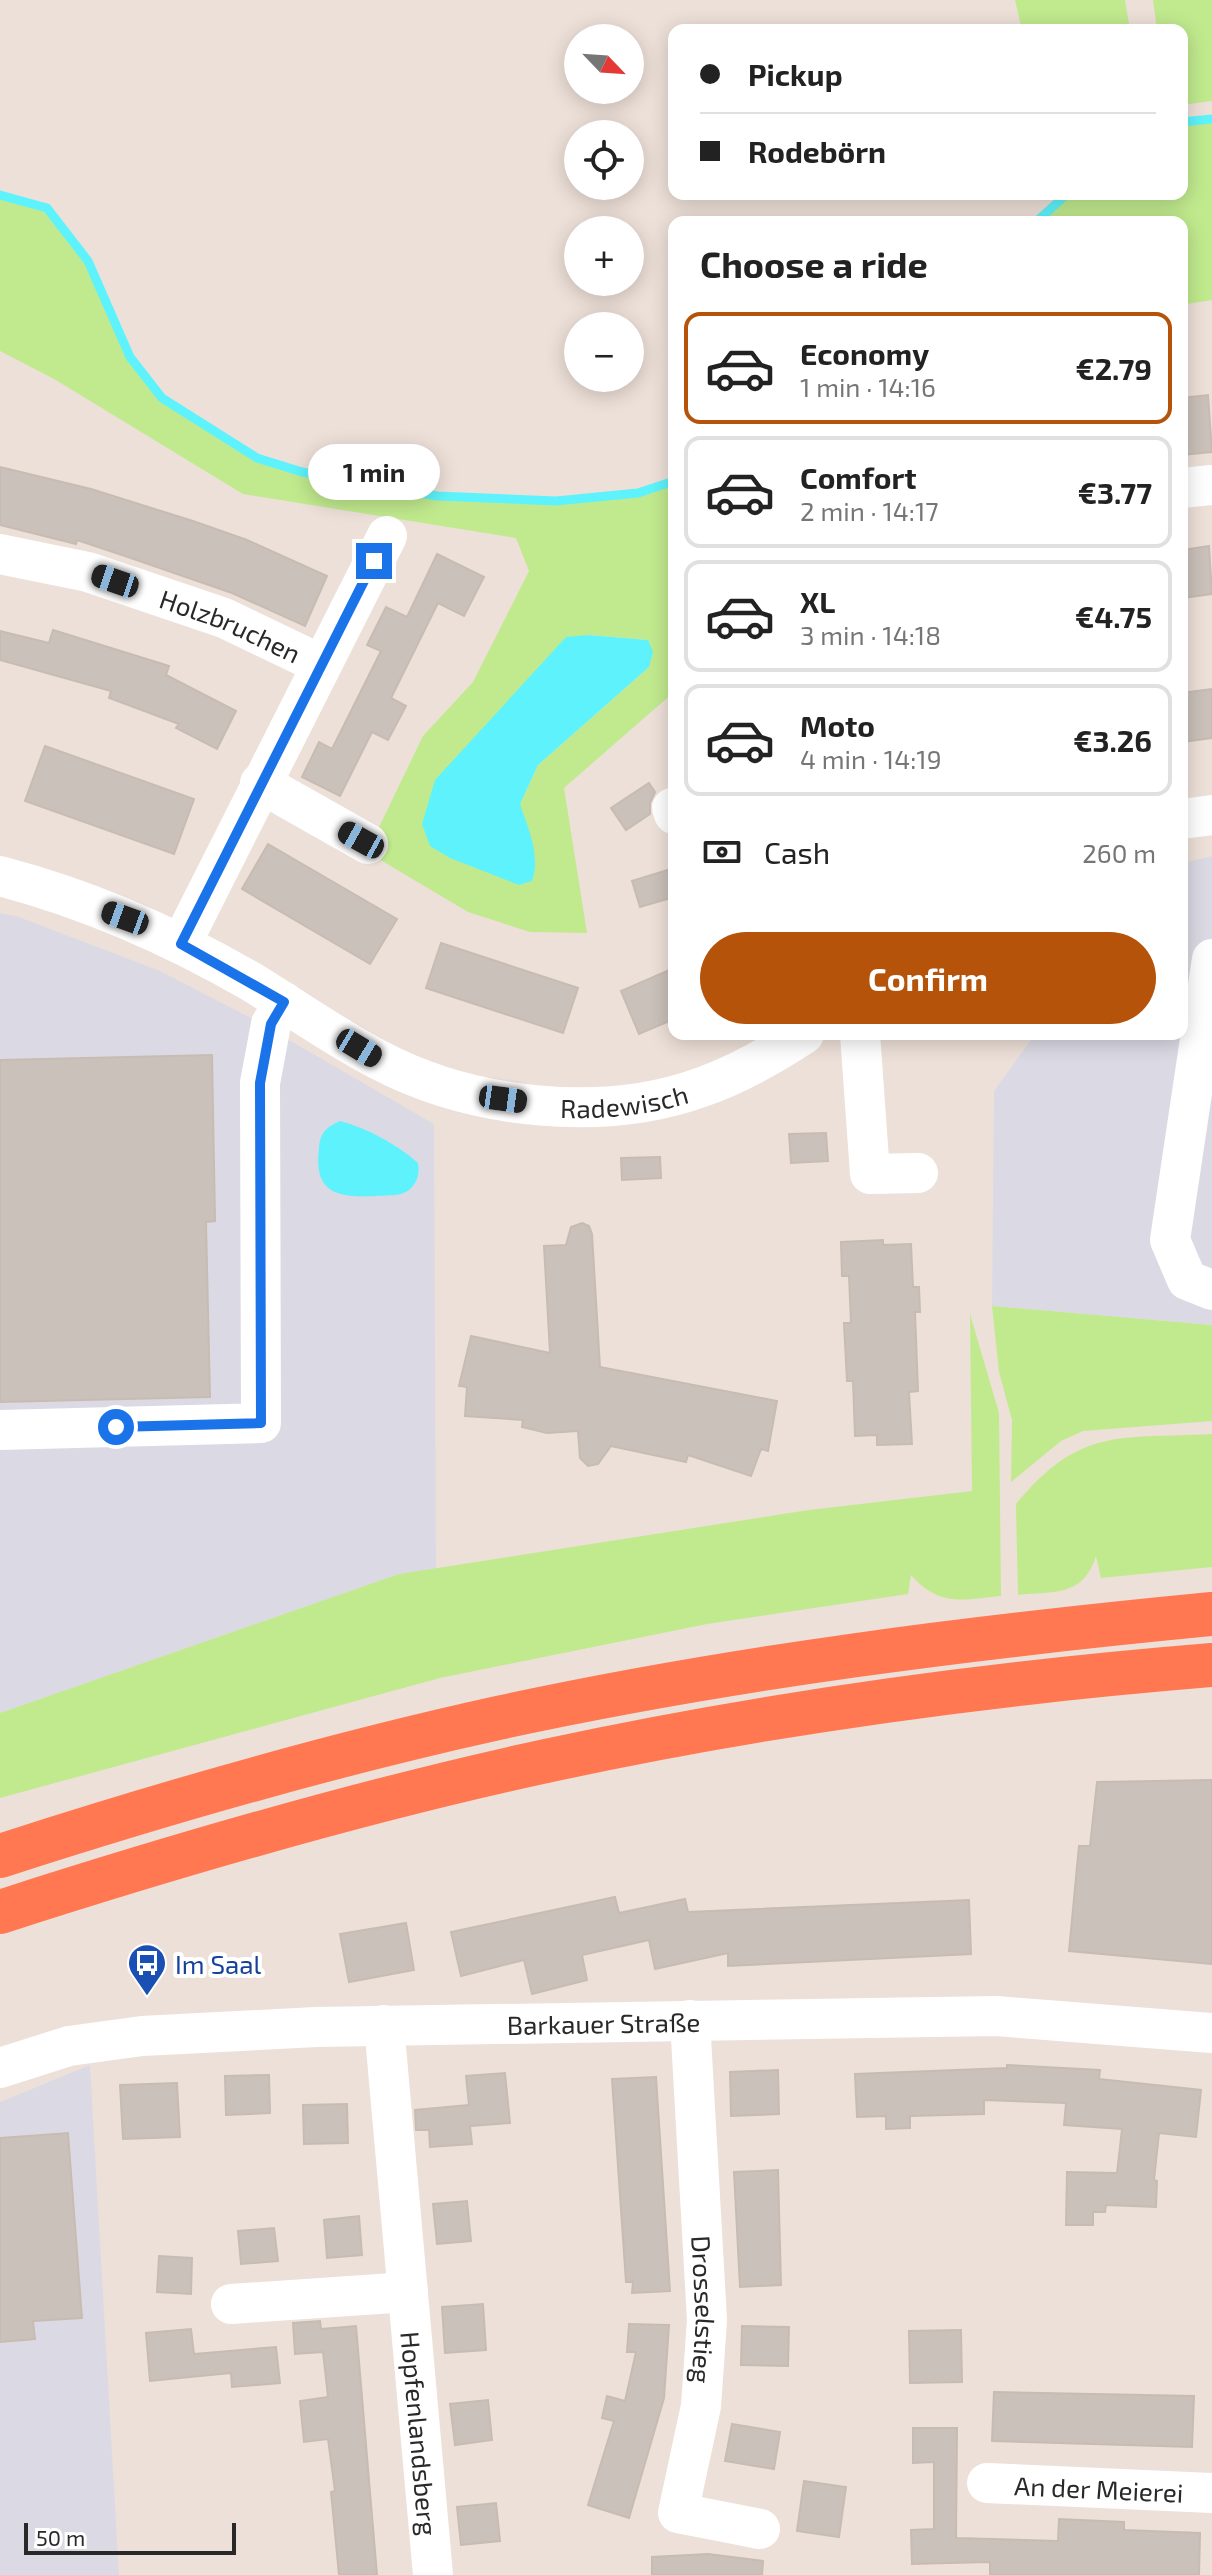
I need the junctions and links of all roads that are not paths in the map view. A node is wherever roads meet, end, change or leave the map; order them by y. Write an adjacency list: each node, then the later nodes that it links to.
1 (1212, 485): 2 (street)
2 (1188, 487)
3 (387, 536): 5 (street)
4 (0, 554): 5 (street, Holzbruchen)
5 (320, 664): 6 (street)
6 (260, 783): 9 (street); 11 (street)
7 (1212, 815): 8 (street)
8 (1188, 818)
9 (368, 844)
10 (0, 876): 11 (street, Radewisch)
11 (181, 944): 13 (street, Radewisch)
12 (1212, 959): 17 (street)
13 (284, 1002): 14 (street, Radewisch); 18 (street)
14 (794, 1040)
15 (862, 1040): 16 (street)
16 (918, 1173)
17 (1212, 1290)
18 (0, 1430)
19 (1212, 1614): 21 (highway)
20 (1212, 1665): 22 (highway)
21 (0, 1856)
22 (0, 1912)
23 (690, 2020): 24 (street, Barkauer Straße); 25 (street, Barkauer Straße); 31 (street, Drosselstieg)
24 (384, 2025): 26 (street, Barkauer Straße); 27 (street, Hopfenlandsberg)
25 (1212, 2033)
26 (0, 2068)
27 (408, 2292): 28 (street); 32 (street, Hopfenlandsberg)
28 (231, 2304)
29 (987, 2483): 30 (street, An der Meierei)
30 (1212, 2493)
31 (760, 2529)
32 (433, 2575)

